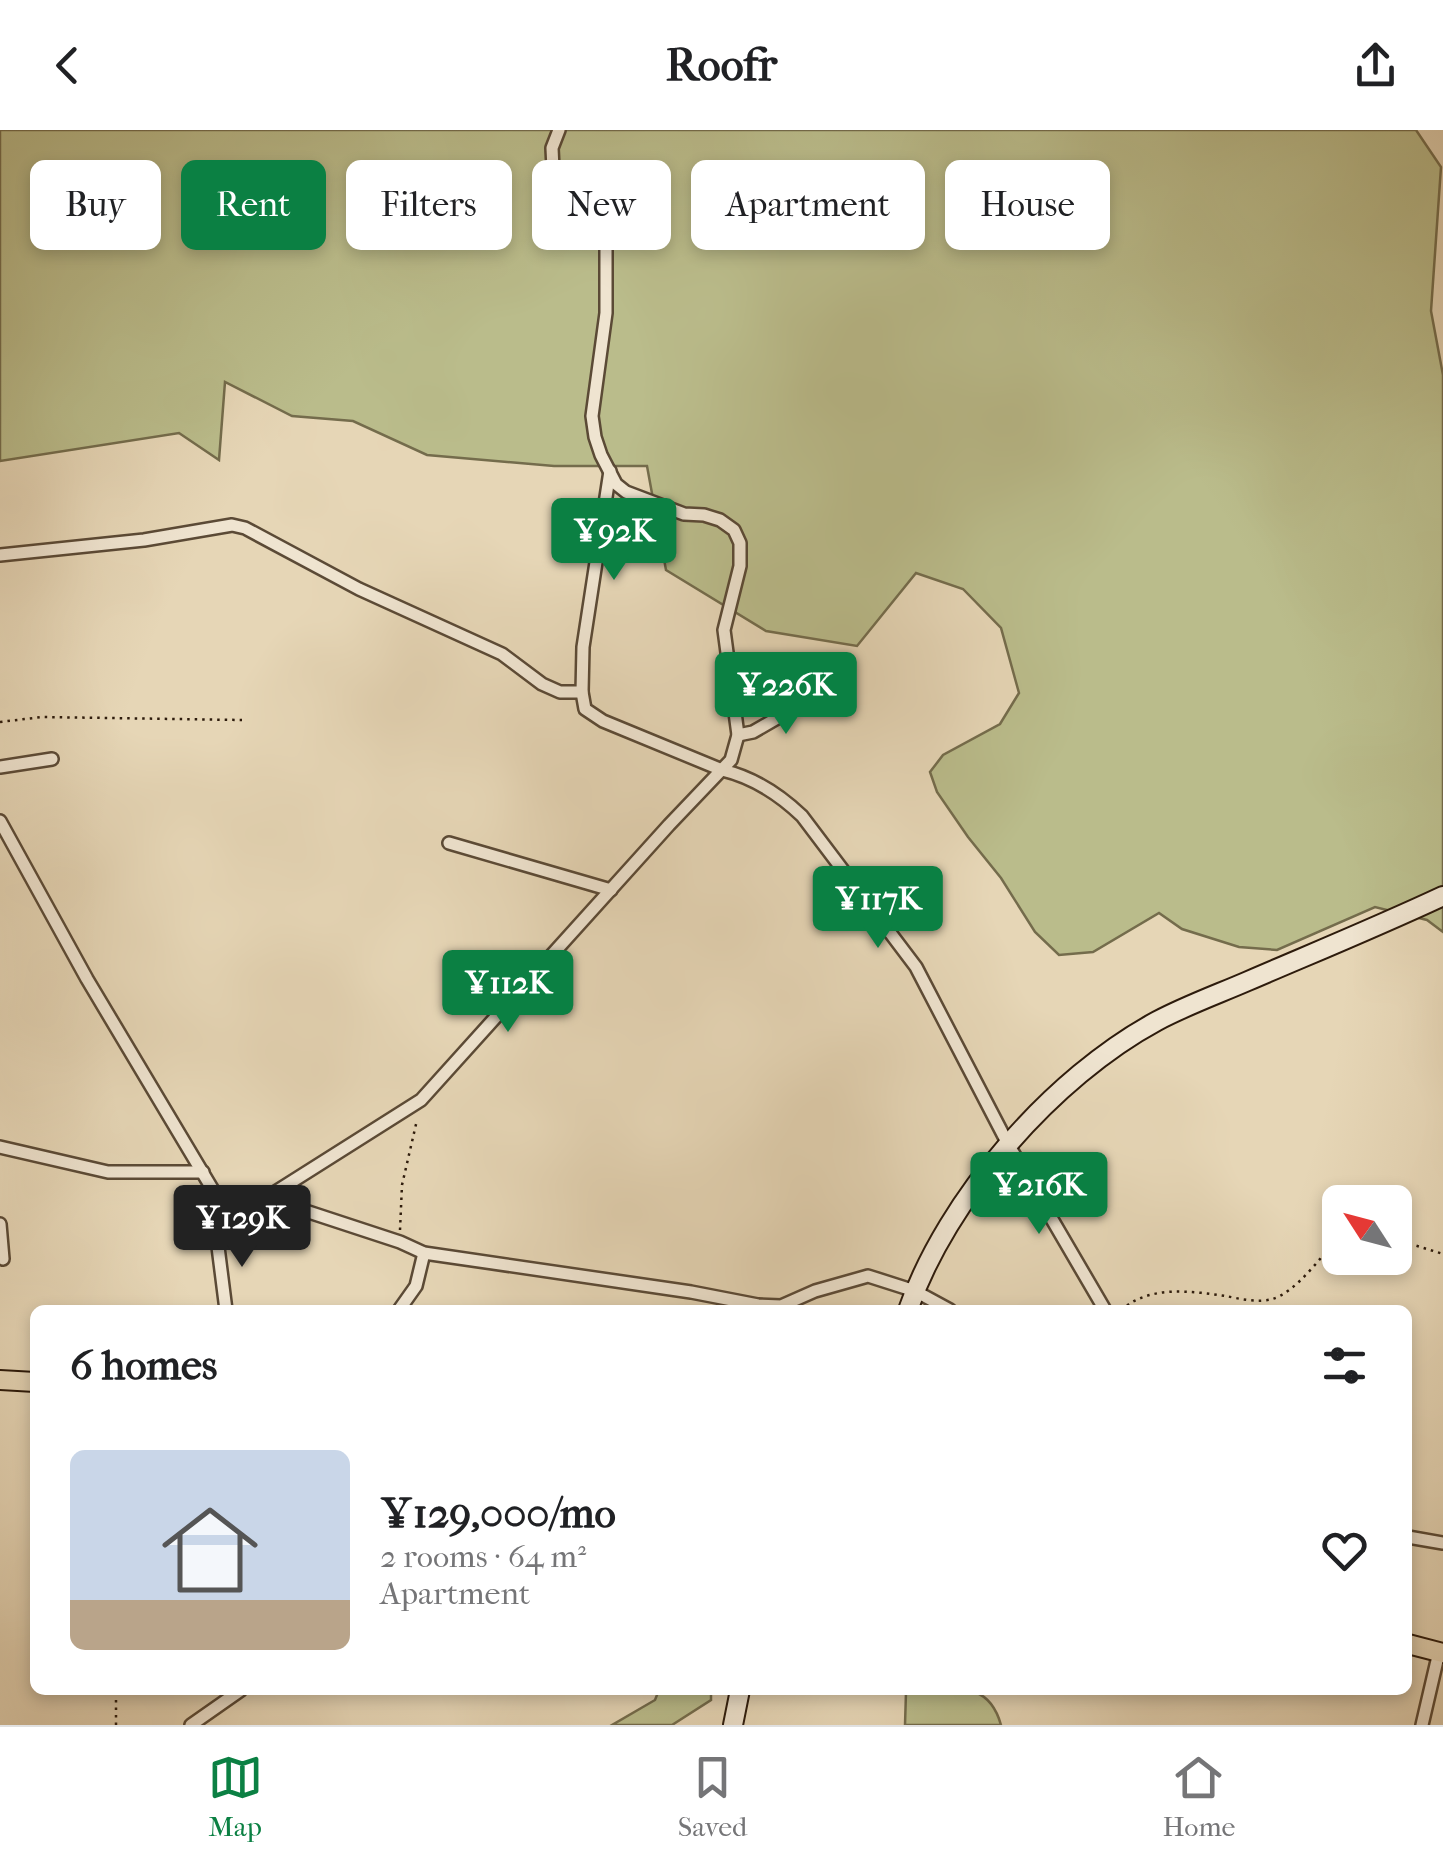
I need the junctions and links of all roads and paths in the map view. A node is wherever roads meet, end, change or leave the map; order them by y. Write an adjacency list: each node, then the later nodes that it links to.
1 (559, 130): 2 (street)
2 (610, 471): 4 (street); 8 (street)
3 (0, 555): 4 (street)
4 (582, 692): 11 (street)
5 (817, 695): 8 (street)
6 (242, 720): 7 (path)
7 (0, 722)
8 (738, 735): 11 (street)
9 (52, 759): 10 (street)
10 (0, 767)
11 (722, 770): 14 (street); 17 (street)
12 (0, 821): 19 (street)
13 (450, 843): 14 (street)
14 (611, 890): 16 (street)
15 (1443, 896): 17 (street)
16 (421, 1100): 20 (street); 23 (path)
17 (1008, 1144): 29 (street); 36 (street)
18 (0, 1147): 19 (street)
19 (203, 1172): 21 (street)
20 (266, 1198): 21 (street); 23 (street)
21 (229, 1217): 30 (street)
22 (0, 1224): 28 (street)
23 (400, 1242): 25 (street)
24 (1412, 1245): 27 (path)
25 (424, 1253): 31 (street); 32 (street)
26 (1322, 1254): 37 (path)
27 (1443, 1254)
28 (3, 1260)
29 (914, 1292): 33 (street); 34 (street); 35 (street)
30 (225, 1305)
31 (403, 1305)
32 (753, 1305)
33 (783, 1305)
34 (910, 1305)
35 (940, 1305)
36 (1102, 1305)
37 (1129, 1305)
38 (0, 1380): 39 (main road)
39 (30, 1382)
40 (1412, 1538): 41 (street)
41 (1443, 1542)
42 (1412, 1645): 43 (main road)
43 (1441, 1652): 50 (street)
44 (116, 1695): 48 (path)
45 (234, 1695): 49 (street)
46 (739, 1695): 47 (street)
47 (736, 1723)
48 (116, 1725)
49 (191, 1725)
50 (1422, 1725)

